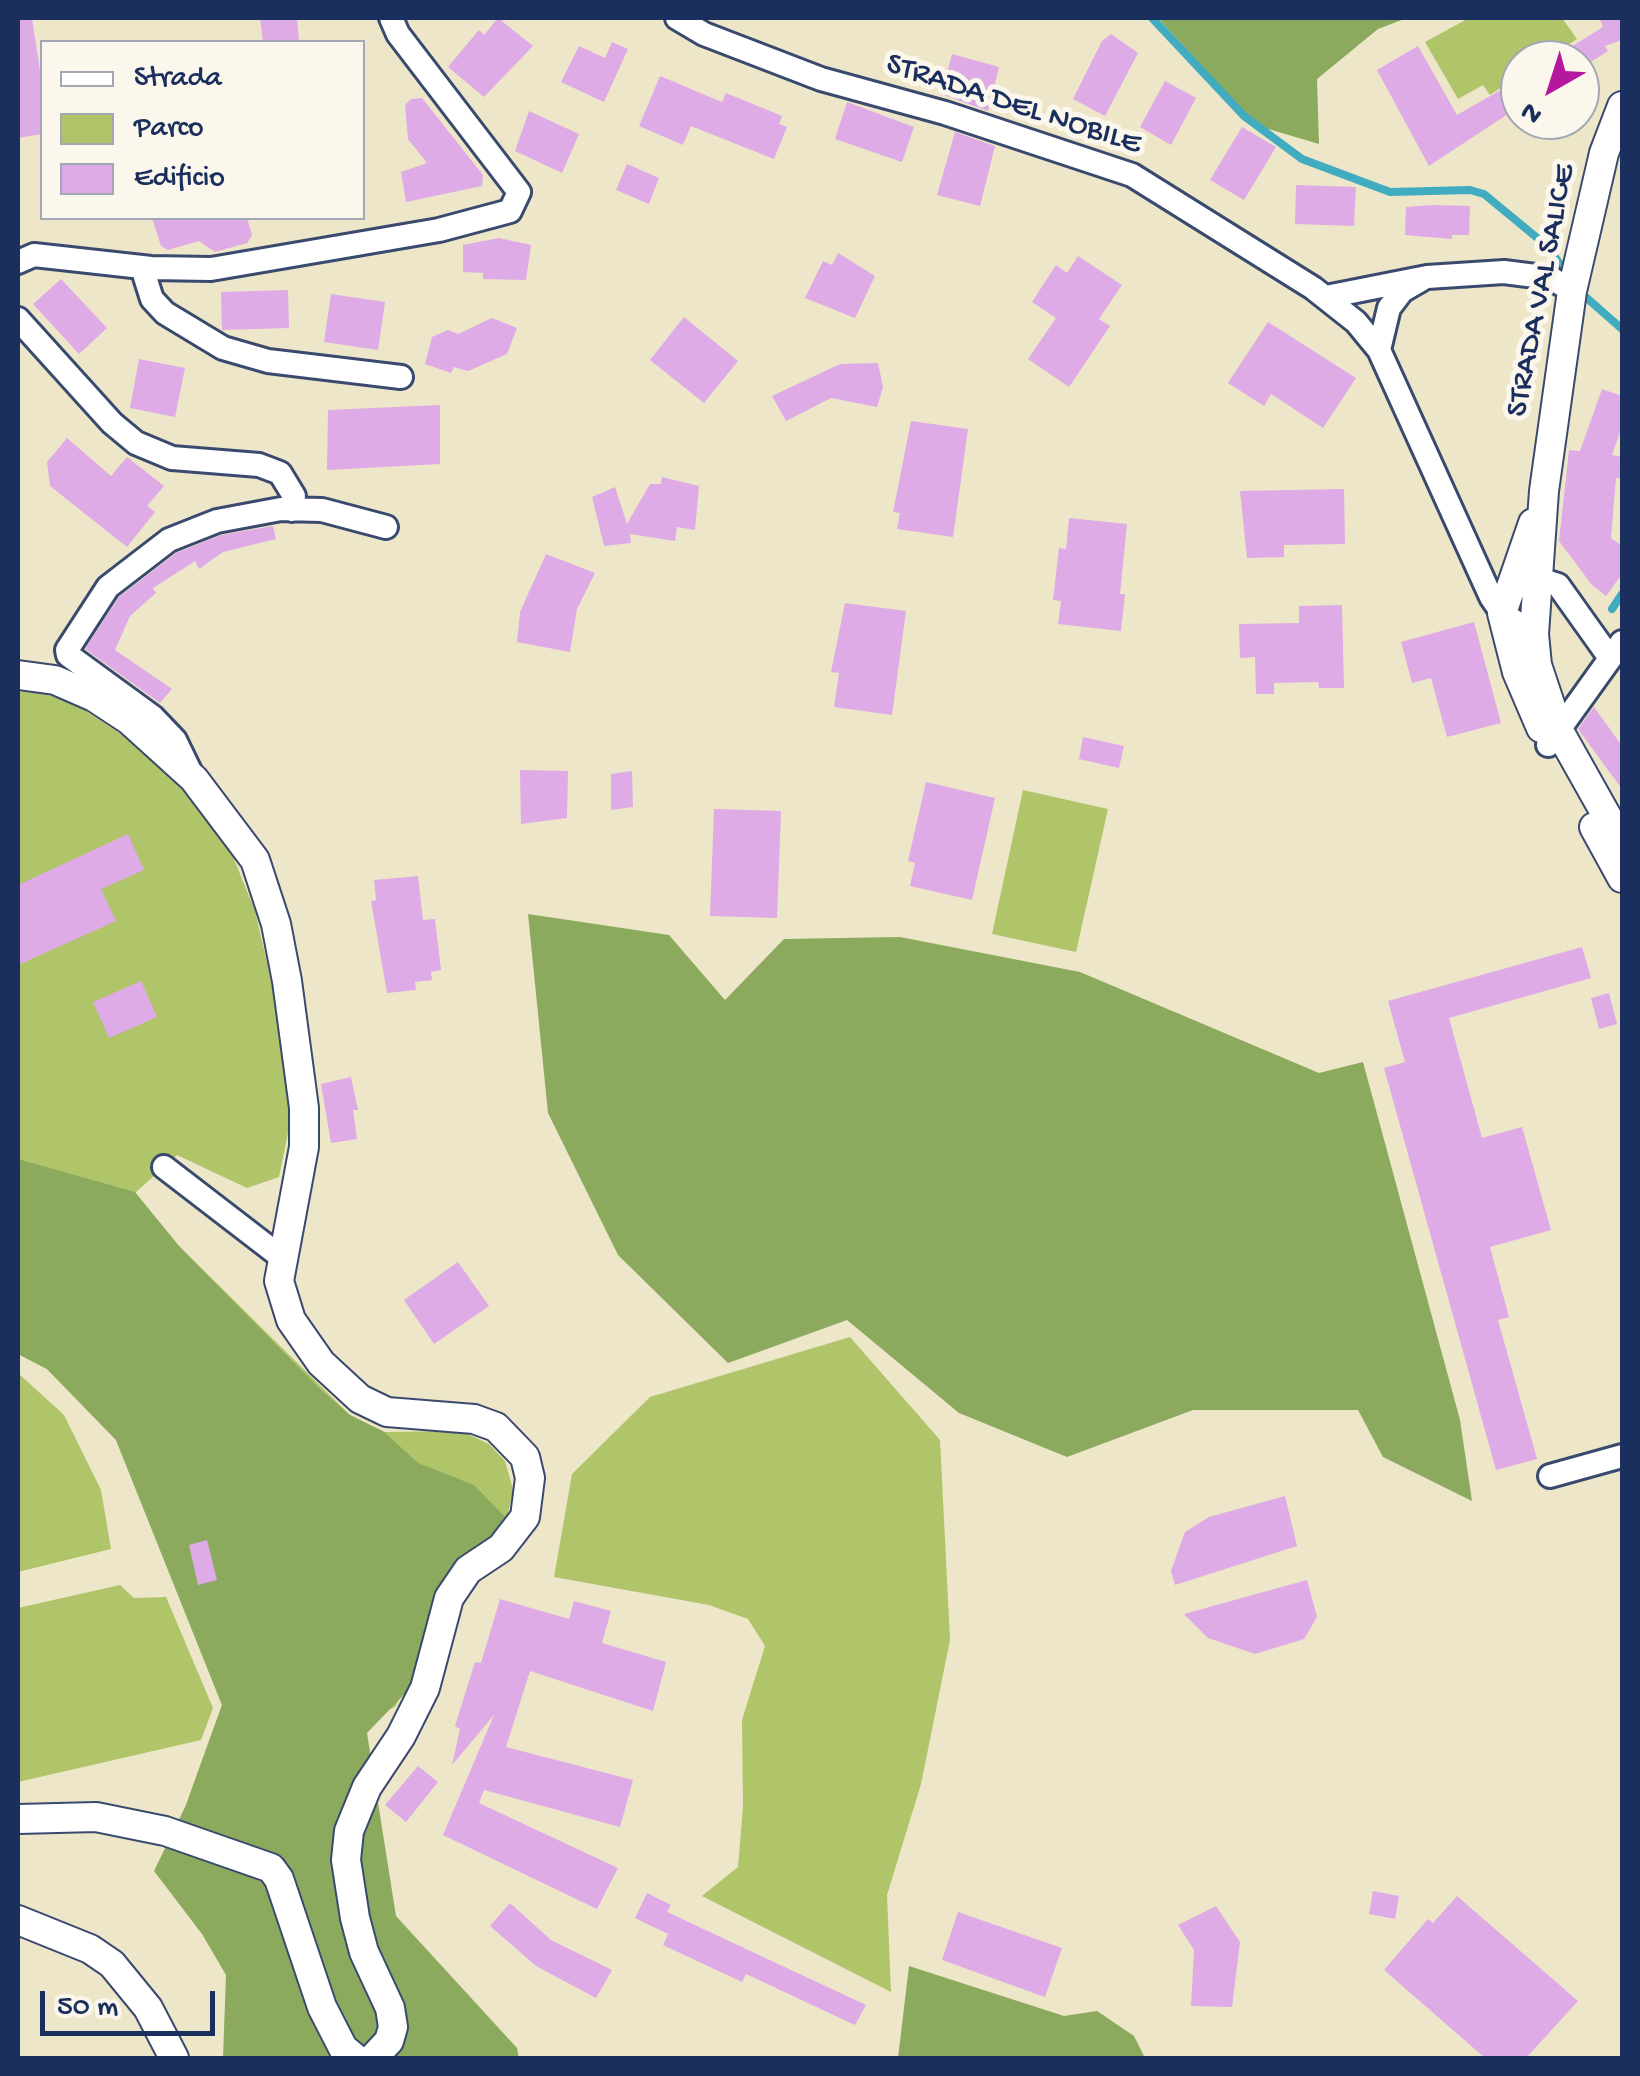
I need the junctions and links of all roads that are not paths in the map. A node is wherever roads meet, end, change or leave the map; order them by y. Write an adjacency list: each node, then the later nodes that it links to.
1 (391, 18): 5 (street)
2 (677, 18): 8 (street, STRADA DEL NOBILE)
3 (1622, 106): 7 (street, STRADA VAL SALICE)
4 (18, 262): 5 (street)
5 (151, 268): 11 (street)
6 (1427, 277): 7 (street); 8 (street); 10 (street)
7 (1574, 283): 12 (street, STRADA VAL SALICE)
8 (1326, 297): 10 (street, STRADA DEL NOBILE)
9 (18, 319): 13 (street)
10 (1379, 350): 16 (street, STRADA DEL NOBILE)
11 (401, 377)
12 (1544, 491): 15 (street, STRADA VAL SALICE); 16 (street, STRADA VAL SALICE)
13 (292, 510): 14 (street); 21 (street)
14 (386, 527)
15 (1536, 578): 17 (street, STRADA VAL SALICE); 18 (street)
16 (1502, 614): 17 (street); 20 (street)
17 (1534, 634): 20 (street, STRADA VAL SALICE)
18 (1616, 650): 20 (street)
19 (18, 675): 21 (street)
20 (1554, 738): 22 (street); 23 (street)
21 (194, 778): 25 (street)
22 (1622, 843)
23 (1622, 878)
24 (164, 1167): 25 (street)
25 (281, 1257): 32 (street)
26 (1622, 1456): 27 (street)
27 (1550, 1476)
28 (18, 1819): 31 (street)
29 (18, 1920): 30 (street)
30 (174, 2058)
31 (355, 2058)
32 (372, 2058)

